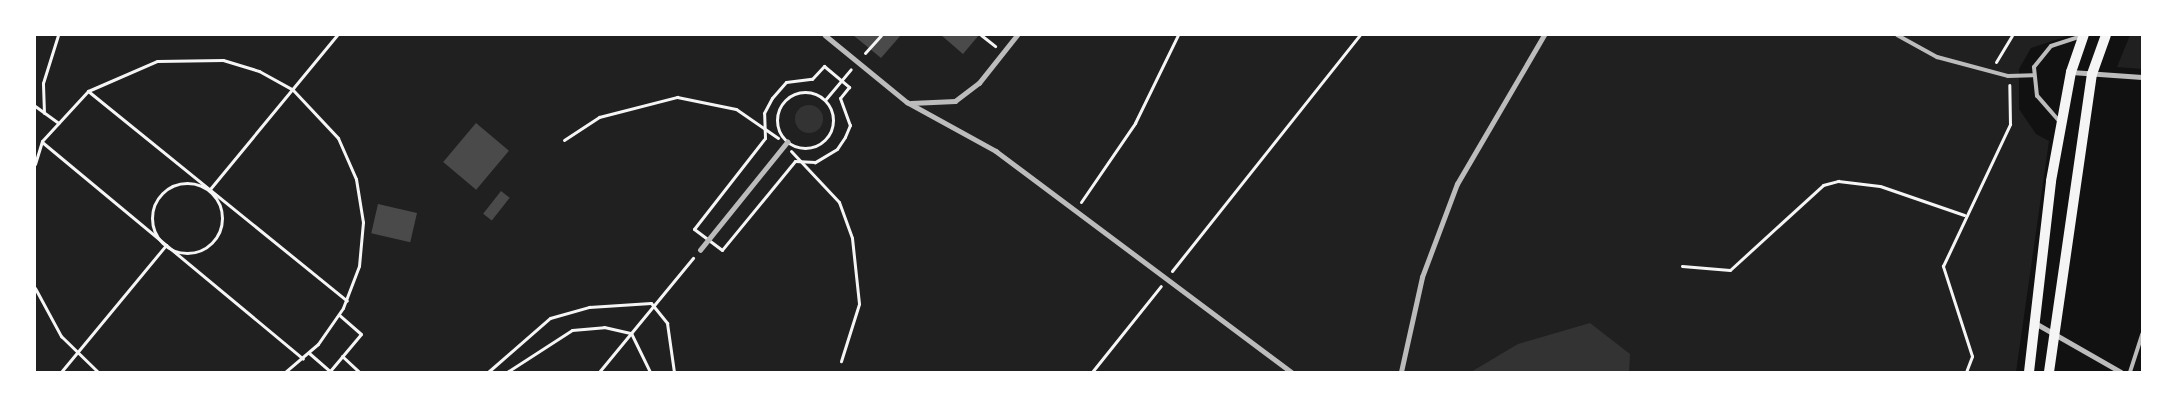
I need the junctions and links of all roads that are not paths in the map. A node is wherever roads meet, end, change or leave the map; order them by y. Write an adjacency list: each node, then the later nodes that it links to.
1 (824, 35): 11 (street)
2 (1017, 35): 11 (street)
3 (1544, 35): 19 (street)
4 (1897, 35): 9 (lane)
5 (2084, 35): 7 (main road); 9 (lane)
6 (2106, 35): 8 (main road)
7 (2071, 72): 8 (street); 12 (main road)
8 (2092, 74): 10 (street); 16 (main road)
9 (2033, 76): 12 (lane)
10 (2142, 77)
11 (907, 102): 18 (street)
12 (2062, 123): 15 (main road)
13 (785, 143): 14 (street)
14 (700, 250)
15 (2034, 322): 16 (street); 20 (main road)
16 (2053, 333): 21 (main road); 22 (street)
17 (2142, 334): 23 (lane)
18 (1291, 372)
19 (1401, 372)
20 (2029, 372)
21 (2049, 372)
22 (2122, 372)
23 (2130, 372)

